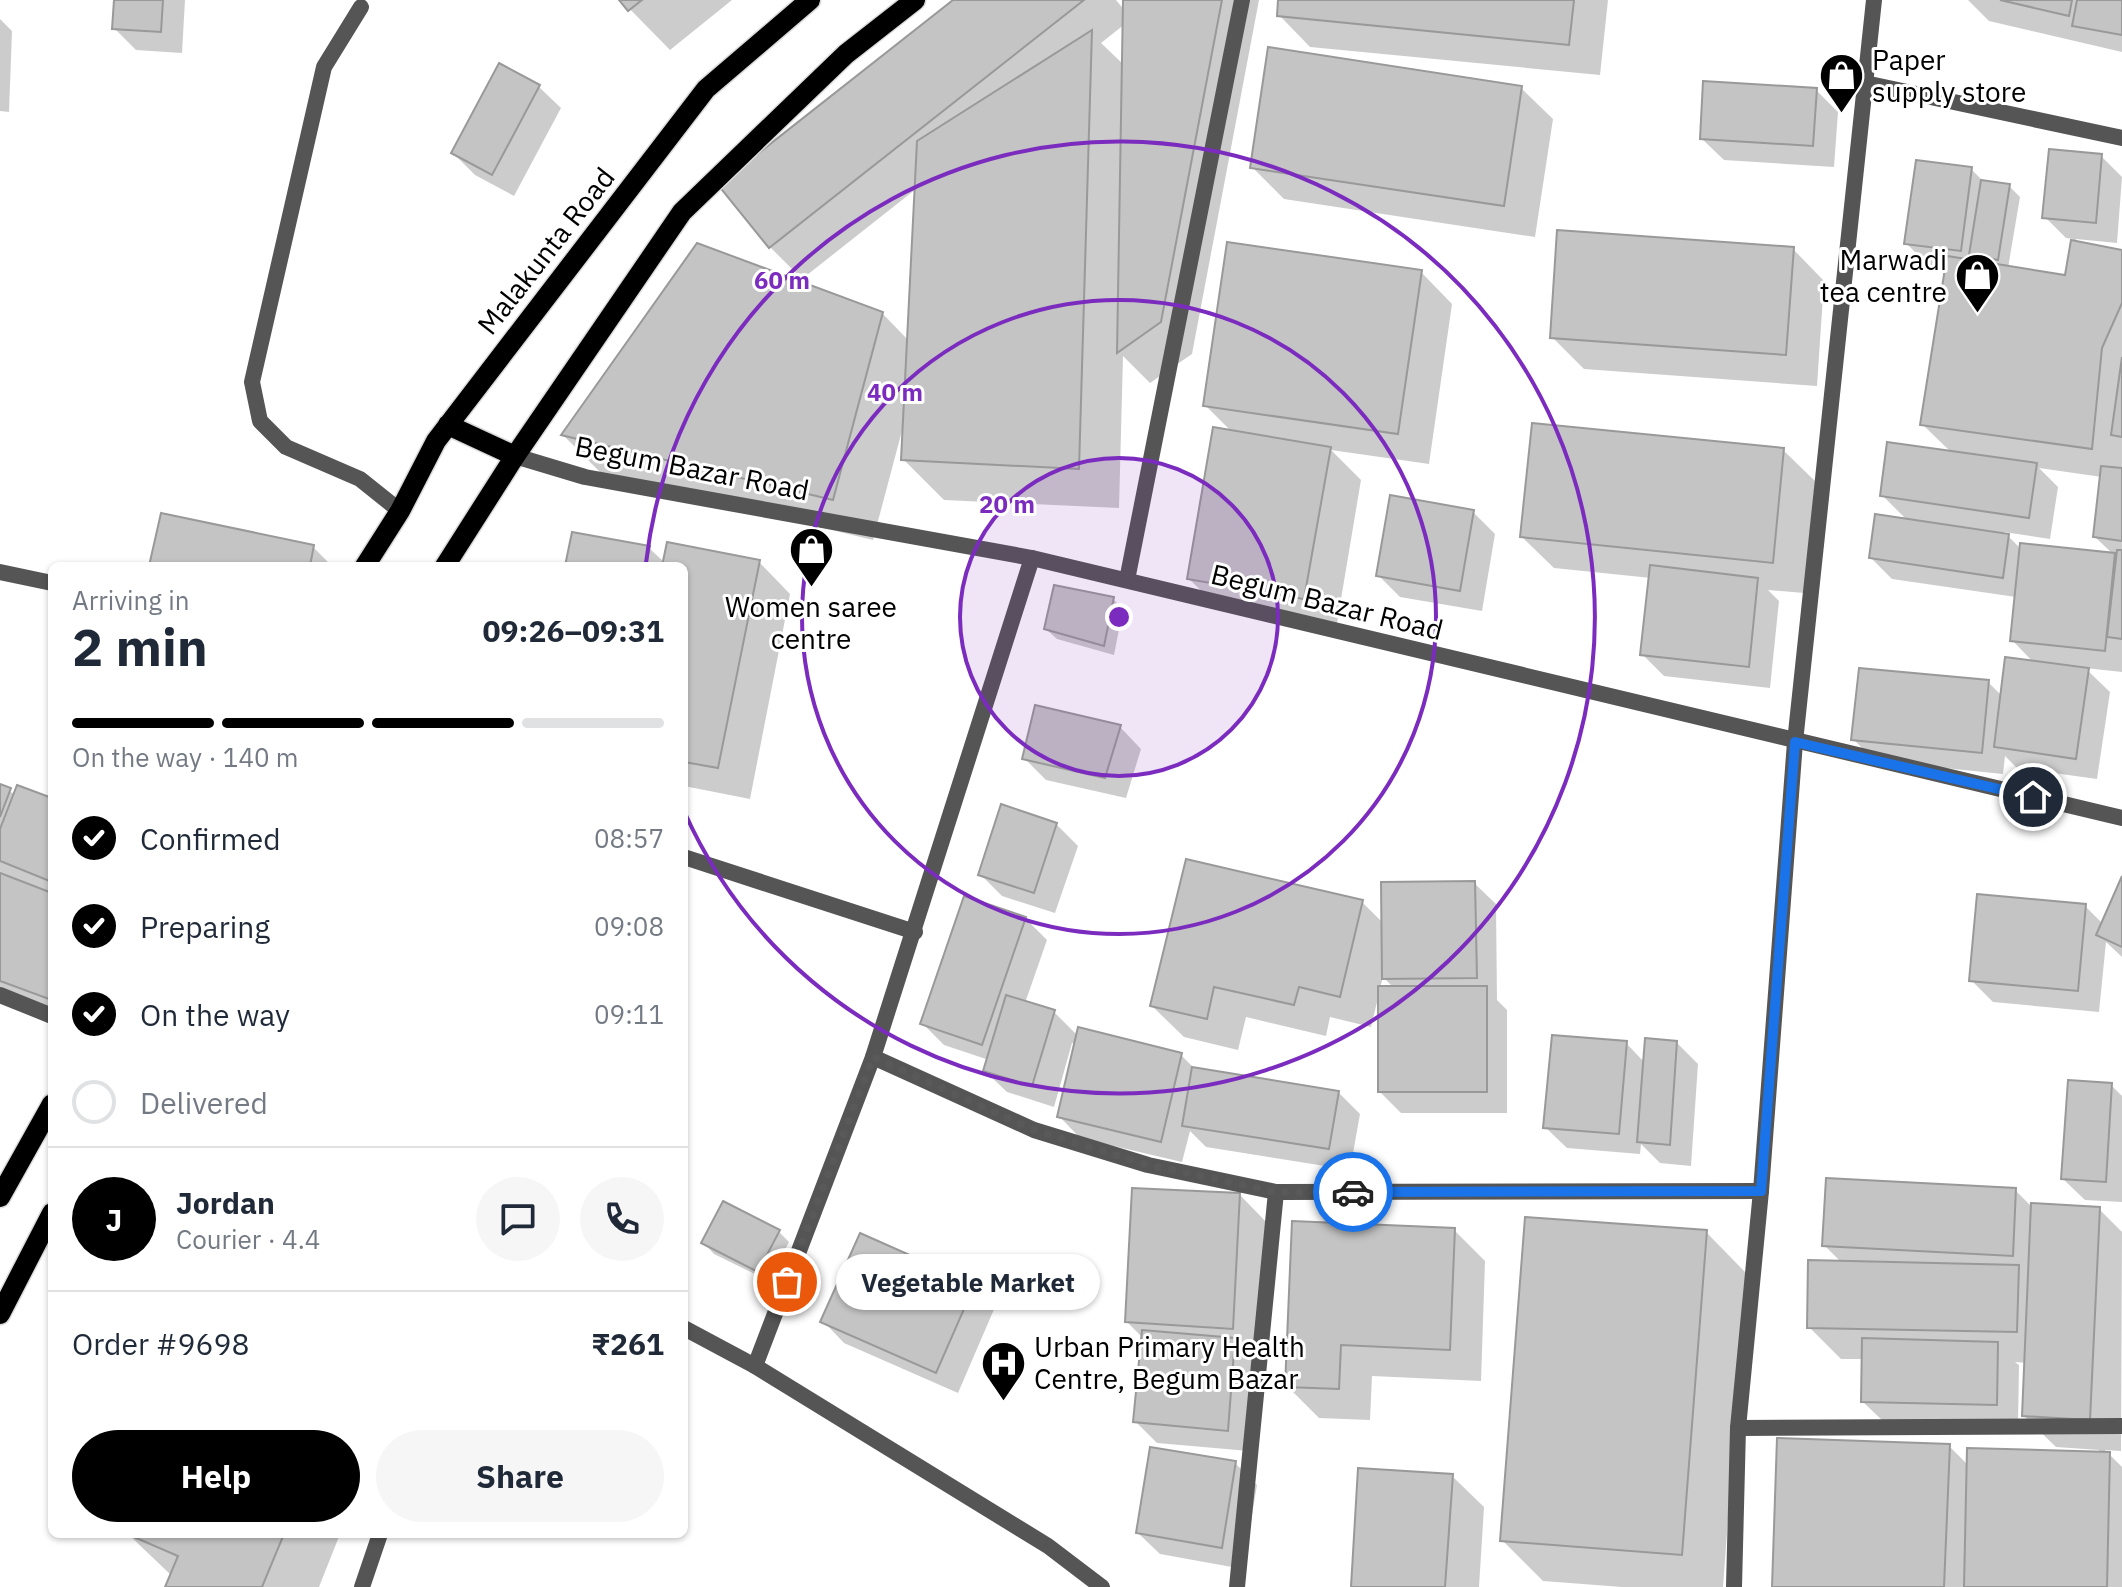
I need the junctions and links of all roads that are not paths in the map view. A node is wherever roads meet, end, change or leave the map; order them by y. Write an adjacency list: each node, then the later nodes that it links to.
1 (810, 0): 8 (main road, Malakunta Road)
2 (915, 0): 9 (main road)
3 (1242, 0): 15 (street)
4 (1874, 0): 6 (street)
5 (361, 7): 10 (street)
6 (1865, 83): 7 (street); 17 (street)
7 (2122, 138)
8 (448, 425): 9 (main road); 10 (main road, Malakunta Road)
9 (515, 456): 11 (street, Begum Bazar Road); 13 (main road)
10 (400, 511): 12 (main road, Malakunta Road)
11 (1032, 558): 15 (street, Begum Bazar Road); 20 (street)
12 (368, 562)
13 (448, 562)
14 (0, 572): 16 (street)
15 (1127, 580): 17 (street, Begum Bazar Road)
16 (48, 582)
17 (1795, 742): 18 (street, Begum Bazar Road); 25 (street)
18 (2122, 818)
19 (688, 858): 20 (street)
20 (915, 932): 23 (street)
21 (0, 995): 22 (street)
22 (48, 1014)
23 (873, 1057): 26 (street); 31 (street)
24 (48, 1111): 27 (main road)
25 (1761, 1191): 26 (street); 33 (street)
26 (1276, 1192): 37 (street)
27 (0, 1197)
28 (48, 1221): 29 (main road)
29 (0, 1314)
30 (688, 1330): 31 (street)
31 (755, 1366): 36 (street)
32 (2122, 1426): 33 (street)
33 (1738, 1428): 38 (street)
34 (379, 1538): 35 (street)
35 (362, 1587)
36 (1102, 1587)
37 (1237, 1587)
38 (1734, 1587)

